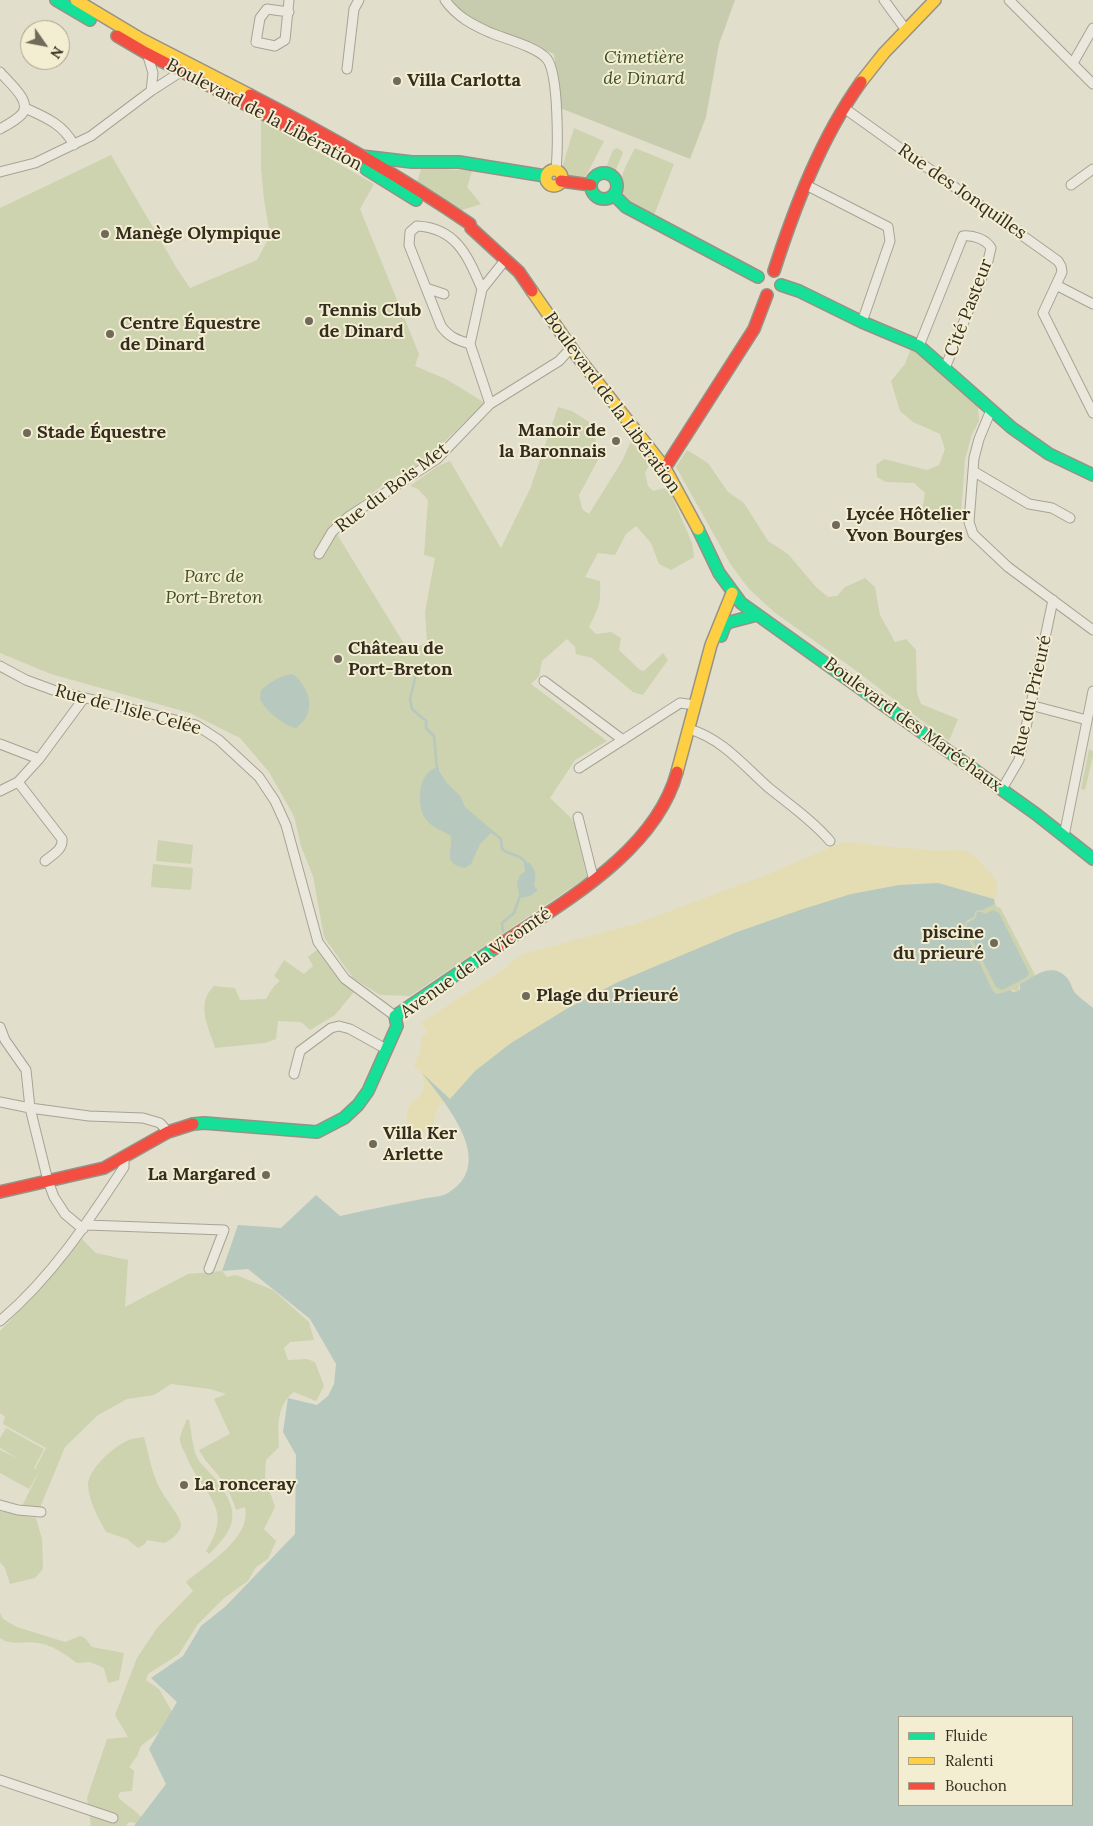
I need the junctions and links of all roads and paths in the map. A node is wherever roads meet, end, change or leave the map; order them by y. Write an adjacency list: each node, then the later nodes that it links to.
1 (56, 0): 12 (main road, Boulevard de la Libération)
2 (76, 0): 23 (main road, Boulevard de la Libération)
3 (289, 0): 9 (street)
4 (359, 0): 14 (street)
5 (445, 0): 25 (street)
6 (884, 0): 11 (street)
7 (935, 0): 11 (main road)
8 (1012, 1): 13 (street)
9 (288, 12): 9 (street)
10 (1093, 28): 13 (street)
11 (906, 30): 20 (main road)
12 (146, 53): 15 (main road, Boulevard de la Libération); 18 (street)
13 (1073, 63): 17 (street)
14 (347, 69)
15 (182, 71): 18 (street); 29 (main road, Boulevard de la Libération)
16 (0, 72): 19 (street)
17 (1093, 84)
18 (151, 91): 22 (street)
19 (25, 108): 21 (street); 22 (street)
20 (844, 108): 33 (main road); 42 (street, Rue des Jonquilles)
21 (0, 129)
22 (74, 145): 27 (street)
23 (362, 156): 24 (main road); 28 (main road, Boulevard de la Libération)
24 (412, 162): 28 (main road); 30 (main road); 35 (main road)
25 (556, 170): 30 (main road); 31 (main road)
26 (1093, 170): 34 (street)
27 (0, 172)
28 (388, 173): 29 (main road); 35 (main road, Boulevard de la Libération)
29 (375, 175): 37 (main road, Boulevard de la Libération)
30 (545, 176): 31 (main road)
31 (561, 181): 32 (main road)
32 (590, 185): 36 (main road); 36 (main road)
33 (806, 185): 39 (main road); 48 (street)
34 (1071, 186)
35 (413, 187): 37 (main road, Boulevard de la Libération)
36 (614, 195): 40 (main road)
37 (471, 228): 38 (main road, Boulevard de la Libération)
38 (506, 259): 44 (street); 51 (main road, Boulevard de la Libération)
39 (774, 272): 40 (main road); 41 (main road)
40 (758, 277): 46 (main road)
41 (781, 285): 46 (main road); 48 (main road)
42 (1056, 285): 47 (street); 55 (street, Rue des Jonquilles)
43 (426, 288): 44 (street); 45 (street); 49 (street)
44 (482, 289): 49 (street)
45 (444, 294)
46 (767, 295): 56 (main road)
47 (1093, 304)
48 (862, 322): 50 (main road)
49 (470, 344): 53 (street)
50 (919, 346): 52 (main road); 52 (street, Cité Pasteur)
51 (574, 352): 53 (street, Rue du Bois Met); 56 (main road, Boulevard de la Libération)
52 (945, 368): 54 (main road)
53 (490, 404): 60 (street, Rue du Bois Met)
54 (991, 410): 57 (street); 58 (main road)
55 (1093, 413)
56 (664, 468): 61 (main road, Boulevard de la Libération)
57 (973, 471): 59 (street); 62 (street)
58 (1093, 475)
59 (1070, 518)
60 (319, 554)
61 (732, 593): 63 (main road, Boulevard des Maréchaux); 66 (main road, Avenue de la Vicomté)
62 (1053, 600): 64 (street); 71 (street, Rue du Prieuré)
63 (757, 615): 66 (main road, Avenue de la Vicomté); 79 (main road, Boulevard des Maréchaux)
64 (1093, 630)
65 (0, 666): 69 (street, Rue de l'Isle Celée)
66 (702, 677): 70 (main road, Avenue de la Vicomté)
67 (544, 681): 74 (street)
68 (1093, 690): 72 (street)
69 (84, 698): 76 (street); 87 (street, Rue de l'Isle Celée)
70 (694, 705): 73 (main road, Avenue de la Vicomté); 74 (street)
71 (1030, 705): 72 (street); 79 (street, Rue du Prieuré)
72 (1087, 720): 82 (street)
73 (689, 729): 83 (street); 86 (main road, Avenue de la Vicomté)
74 (623, 740): 77 (street)
75 (0, 744): 76 (street)
76 (39, 759): 78 (street)
77 (579, 768)
78 (18, 782): 80 (street); 85 (street)
79 (1002, 789): 82 (main road, Boulevard des Maréchaux)
80 (0, 791)
81 (578, 817): 86 (street)
82 (1064, 836): 84 (main road, Boulevard des Maréchaux)
83 (830, 841)
84 (1093, 859)
85 (46, 861)
86 (594, 881): 87 (main road, Avenue de la Vicomté)
87 (395, 1016): 89 (main road, Avenue de la Vicomté)
88 (0, 1027): 92 (street)
89 (386, 1049): 90 (street); 93 (main road, Avenue de la Vicomté)
90 (294, 1074)
91 (0, 1102): 92 (street)
92 (30, 1108): 93 (street); 95 (street)
93 (168, 1132): 94 (main road, Avenue de la Vicomté)
94 (124, 1158): 95 (main road, Avenue de la Vicomté); 97 (street)
95 (48, 1181): 96 (main road, Avenue de la Vicomté); 97 (street)
96 (0, 1192)
97 (85, 1227): 98 (street); 99 (street)
98 (209, 1269)
99 (0, 1321)
100 (0, 1505): 101 (street)
101 (41, 1512)
102 (0, 1780): 103 (street)
103 (113, 1818)

